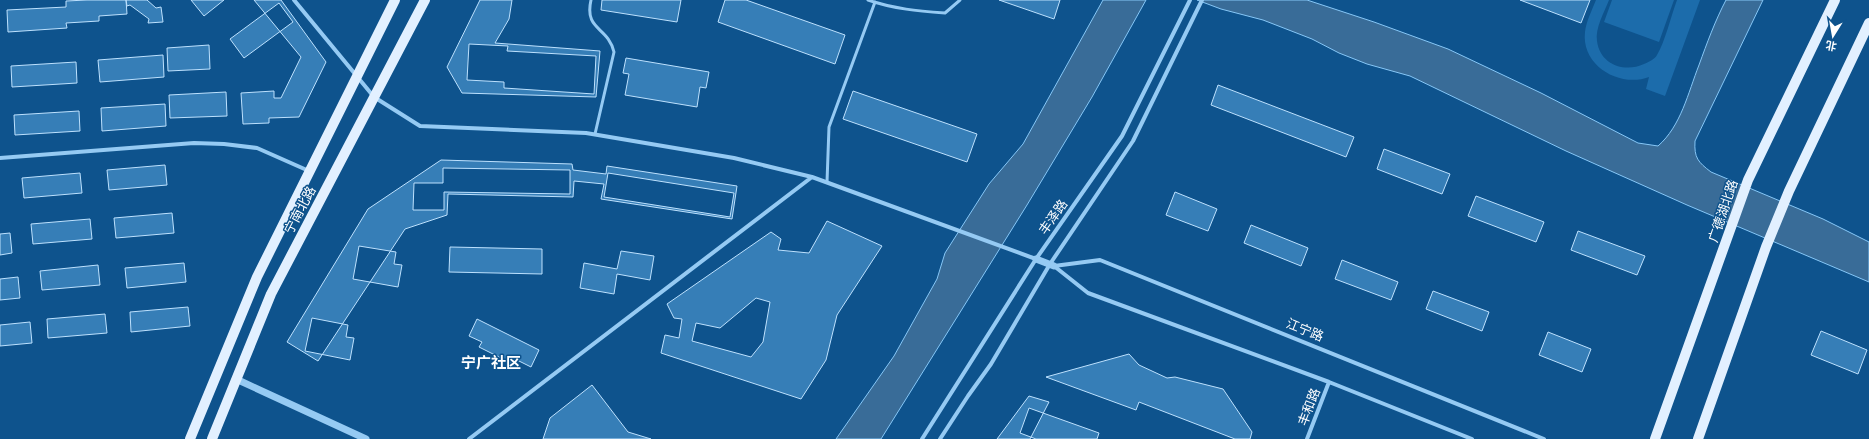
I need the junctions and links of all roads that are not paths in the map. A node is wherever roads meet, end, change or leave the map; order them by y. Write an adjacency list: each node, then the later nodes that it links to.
1 (294, 0): 12 (street)
2 (395, 0): 12 (main road, 宁南北路)
3 (425, 0): 13 (main road, 宁南北路)
4 (591, 0): 14 (lane)
5 (868, 0): 10 (lane)
6 (960, 0): 10 (lane)
7 (1190, 0): 19 (street, 丰泽路)
8 (1202, 0): 20 (street, 丰泽路)
9 (1835, 0): 32 (main road, 广德湖北路)
10 (875, 2): 18 (lane)
11 (1869, 23): 33 (main road)
12 (357, 77): 13 (street); 16 (main road, 宁南北路)
13 (374, 97): 14 (street); 21 (main road, 宁南北路)
14 (595, 134): 17 (street)
15 (0, 158): 16 (street)
16 (310, 171): 23 (main road, 宁南北路)
17 (812, 177): 18 (street); 26 (street)
18 (827, 182): 19 (street)
19 (1036, 259): 20 (street, 江宁路); 27 (street, 丰泽路)
20 (1052, 265): 22 (street, 江宁路); 28 (street, 丰泽路); 31 (street, 江宁路)
21 (236, 378): 24 (main road, 宁南北路); 25 (street)
22 (1329, 382): 29 (street, 丰和路); 30 (street, 江宁路)
23 (190, 439)
24 (212, 439)
25 (366, 439)
26 (469, 439)
27 (922, 439)
28 (940, 439)
29 (1307, 439)
30 (1472, 439)
31 (1544, 439)
32 (1656, 439)
33 (1698, 439)

